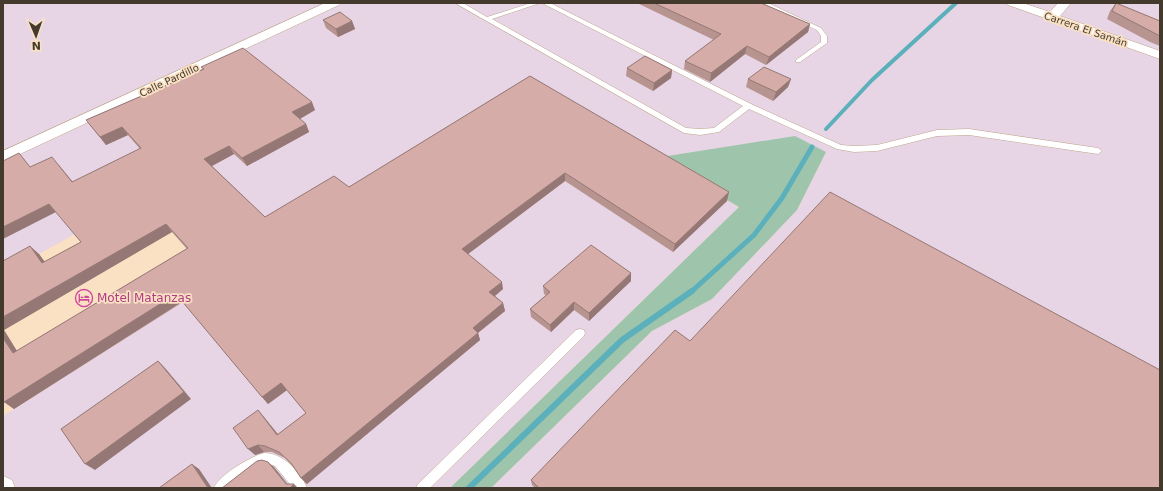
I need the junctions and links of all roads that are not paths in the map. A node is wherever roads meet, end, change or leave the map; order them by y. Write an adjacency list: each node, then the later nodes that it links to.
1 (335, 3): 14 (street, Calle Pardillo)
2 (458, 3): 9 (lane)
3 (537, 3): 9 (lane)
4 (545, 3): 12 (lane)
5 (763, 3): 11 (lane)
6 (1012, 3): 8 (street, Carrera El Samán)
7 (1065, 3): 8 (street)
8 (1052, 17): 10 (street, Carrera El Samán)
9 (487, 19): 12 (lane)
10 (1160, 55)
11 (798, 61)
12 (748, 106): 13 (lane)
13 (1098, 151)
14 (3, 158)
15 (580, 334): 18 (lane)
16 (220, 488): 17 (lane)
17 (301, 488)
18 (422, 488)

